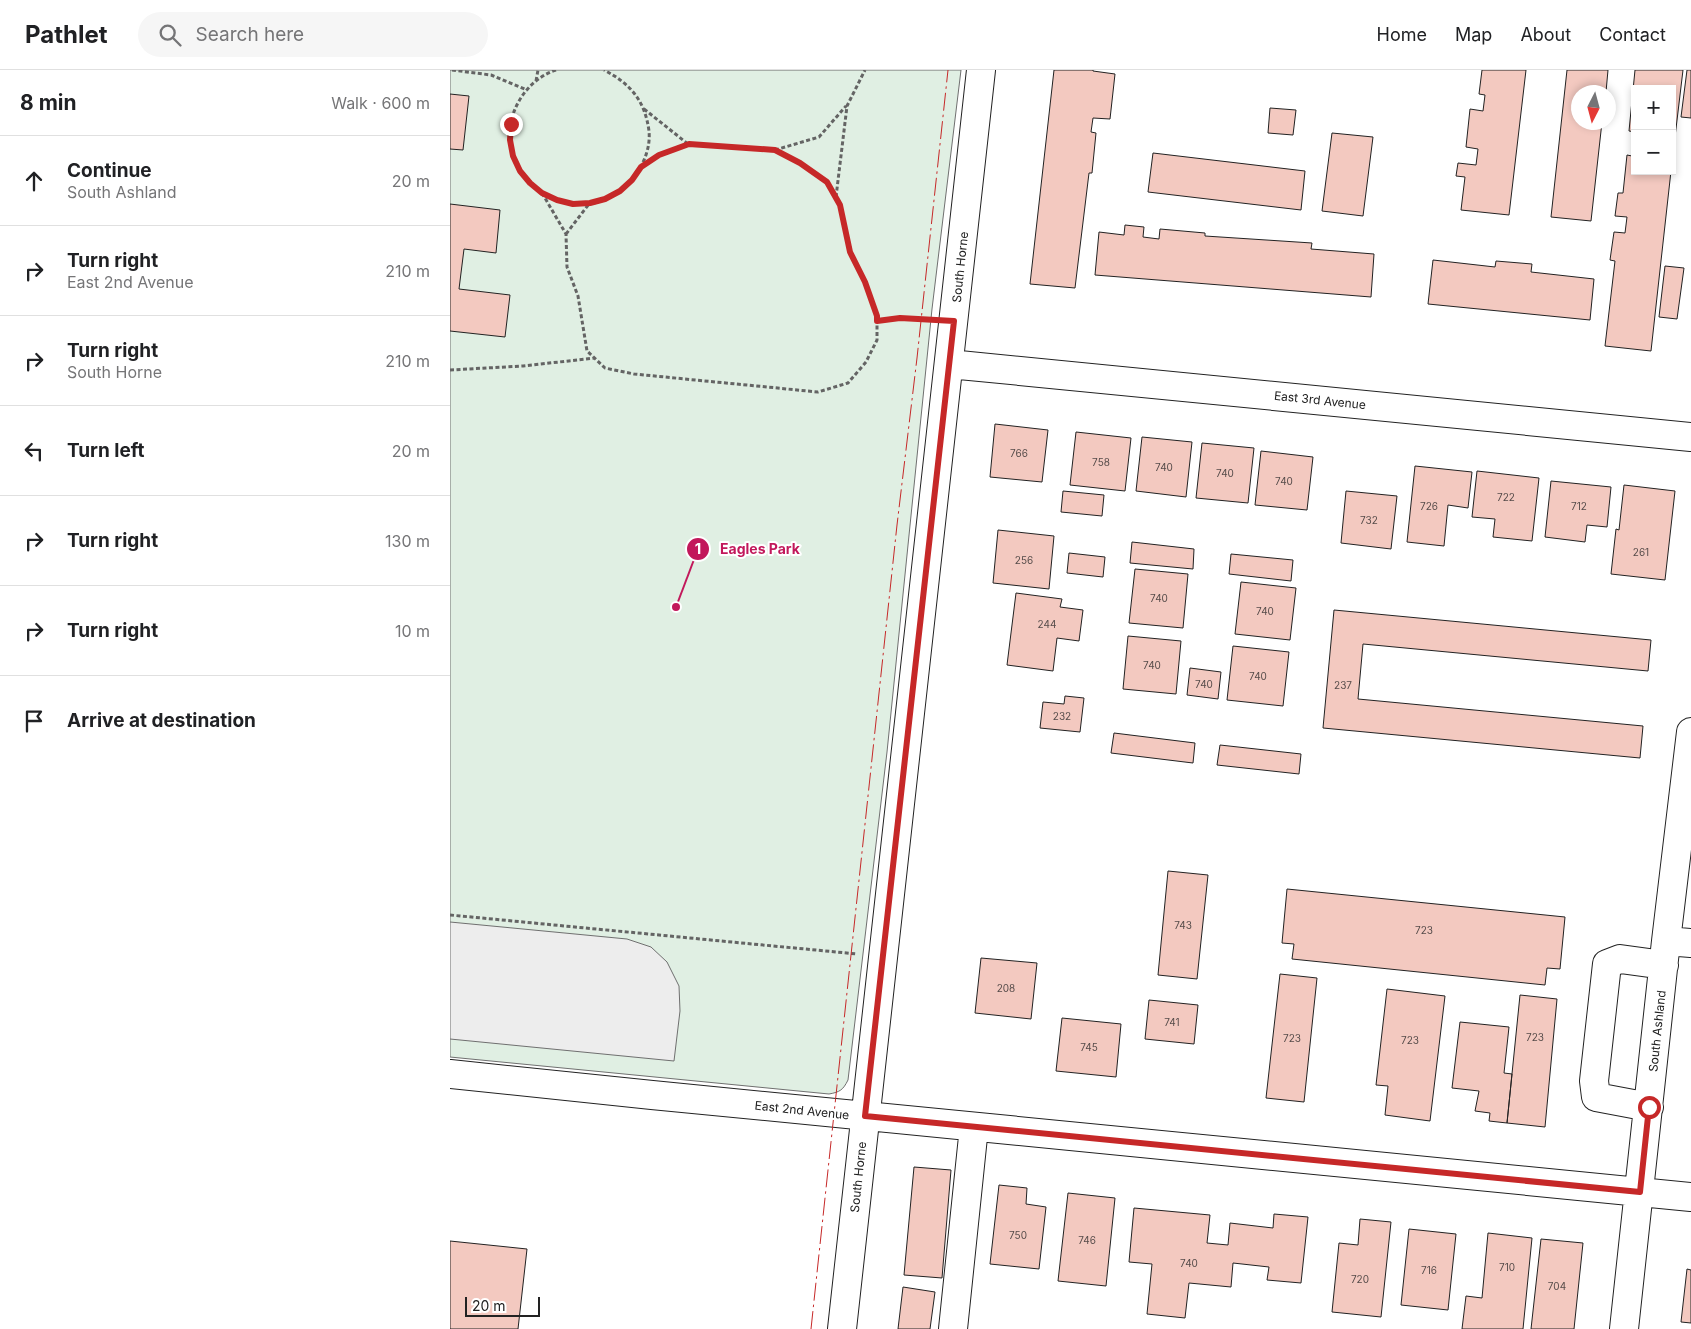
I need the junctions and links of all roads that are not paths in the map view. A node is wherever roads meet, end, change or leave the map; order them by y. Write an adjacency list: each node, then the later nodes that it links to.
1 (981, 70): 2 (street, South Horne)
2 (949, 364): 3 (street, East 3rd Avenue); 8 (street, South Horne)
3 (1691, 437)
4 (1691, 732): 5 (street, South Ashland)
5 (1674, 950): 7 (street, South Ashland); 7 (street)
6 (450, 1074): 8 (street, East 2nd Avenue)
7 (1649, 1107): 10 (street, South Ashland)
8 (865, 1116): 9 (street, East 2nd Avenue); 12 (street, South Horne)
9 (974, 1127): 10 (street, East 2nd Avenue); 13 (street)
10 (1640, 1192): 11 (street, East 2nd Avenue); 14 (street, South Ashland)
11 (1691, 1197)
12 (842, 1329)
13 (953, 1329)
14 (1624, 1329)

